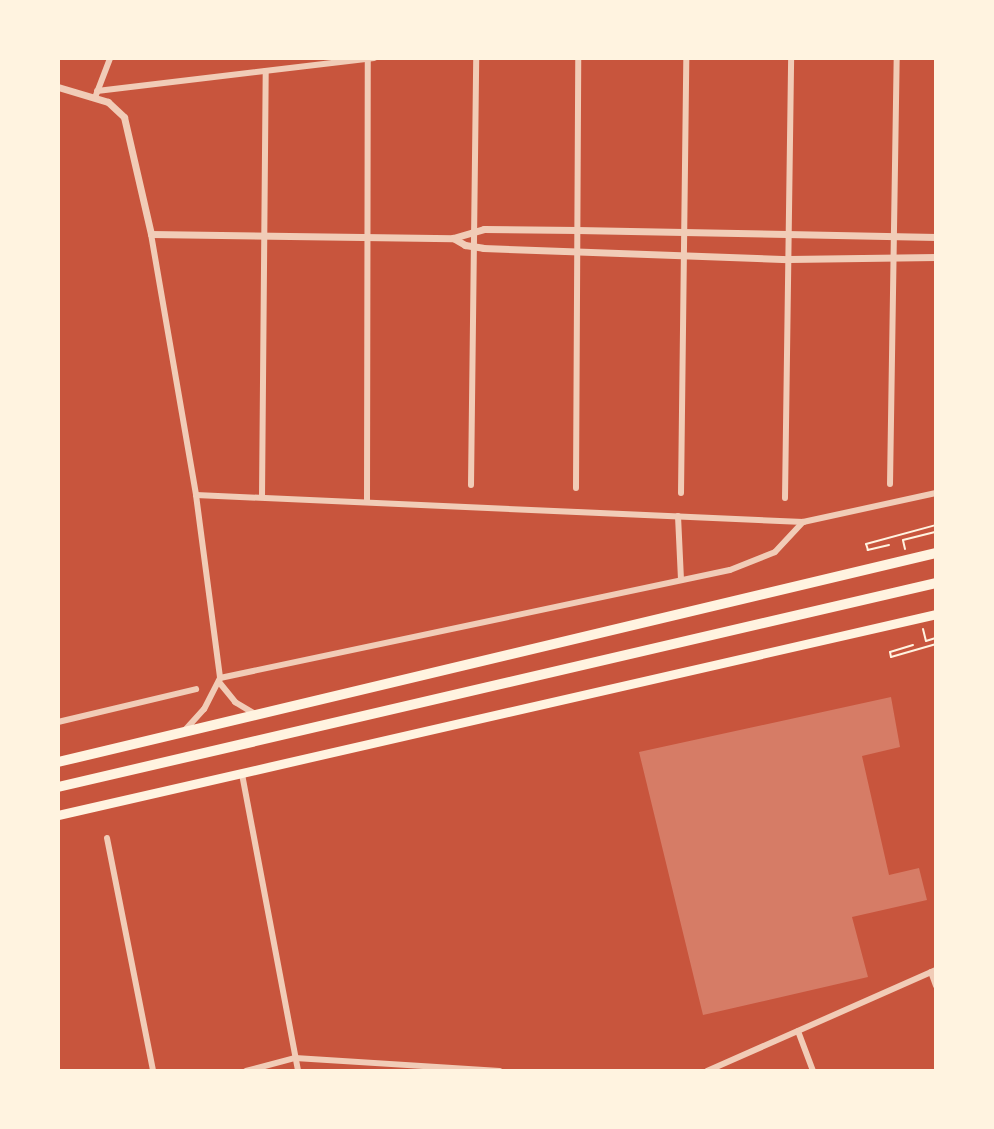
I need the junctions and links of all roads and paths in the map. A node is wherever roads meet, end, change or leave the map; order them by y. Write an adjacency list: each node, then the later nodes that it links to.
1 (110, 58): 11 (street)
2 (374, 58): 8 (street)
3 (476, 58): 12 (street)
4 (578, 58): 13 (street)
5 (686, 58): 14 (street)
6 (791, 58): 16 (street)
7 (897, 58): 19 (street)
8 (368, 59): 9 (street); 18 (street)
9 (266, 71): 11 (street); 17 (street)
10 (58, 87): 11 (street)
11 (96, 95): 15 (street)
12 (472, 230): 13 (street); 21 (street); 22 (street)
13 (577, 230): 14 (street); 23 (street)
14 (682, 232): 16 (street); 24 (street)
15 (151, 234): 17 (street); 33 (street)
16 (789, 235): 19 (street); 27 (street)
17 (263, 237): 18 (street); 34 (street)
18 (368, 237): 21 (street); 36 (street)
19 (895, 237): 20 (street); 25 (street)
20 (936, 237)
21 (453, 238): 22 (street)
22 (473, 248): 23 (street); 29 (street)
23 (576, 252): 24 (street); 30 (street)
24 (681, 255): 27 (street); 31 (street)
25 (894, 256): 26 (street); 27 (street); 28 (street)
26 (936, 257)
27 (789, 259): 35 (street)
28 (890, 484)
29 (471, 485)
30 (576, 488)
31 (681, 493)
32 (936, 493): 38 (street)
33 (196, 495): 34 (street); 51 (street)
34 (262, 497): 36 (street)
35 (785, 498)
36 (367, 501): 37 (street)
37 (678, 516): 38 (street); 44 (street)
38 (803, 522): 44 (street)
39 (936, 525): 42 (path)
40 (936, 532): 41 (path)
41 (903, 540)
42 (889, 545)
43 (936, 553): 53 (highway)
44 (681, 580): 51 (street)
45 (936, 583): 58 (highway)
46 (936, 614): 57 (highway)
47 (936, 638): 48 (path)
48 (926, 641)
49 (936, 644): 50 (path)
50 (913, 645)
51 (220, 680): 53 (street); 55 (street)
52 (196, 689): 54 (street)
53 (258, 716): 55 (highway)
54 (58, 722)
55 (184, 731): 56 (highway)
56 (58, 762)
57 (242, 774): 59 (highway); 64 (street)
58 (58, 787)
59 (58, 815)
60 (107, 838): 65 (street)
61 (933, 971): 62 (street); 63 (street)
62 (936, 986)
63 (798, 1031): 69 (street); 70 (street)
64 (295, 1058): 66 (street); 67 (street); 68 (street)
65 (153, 1071)
66 (246, 1071)
67 (298, 1071)
68 (500, 1071)
69 (707, 1071)
70 (813, 1071)

